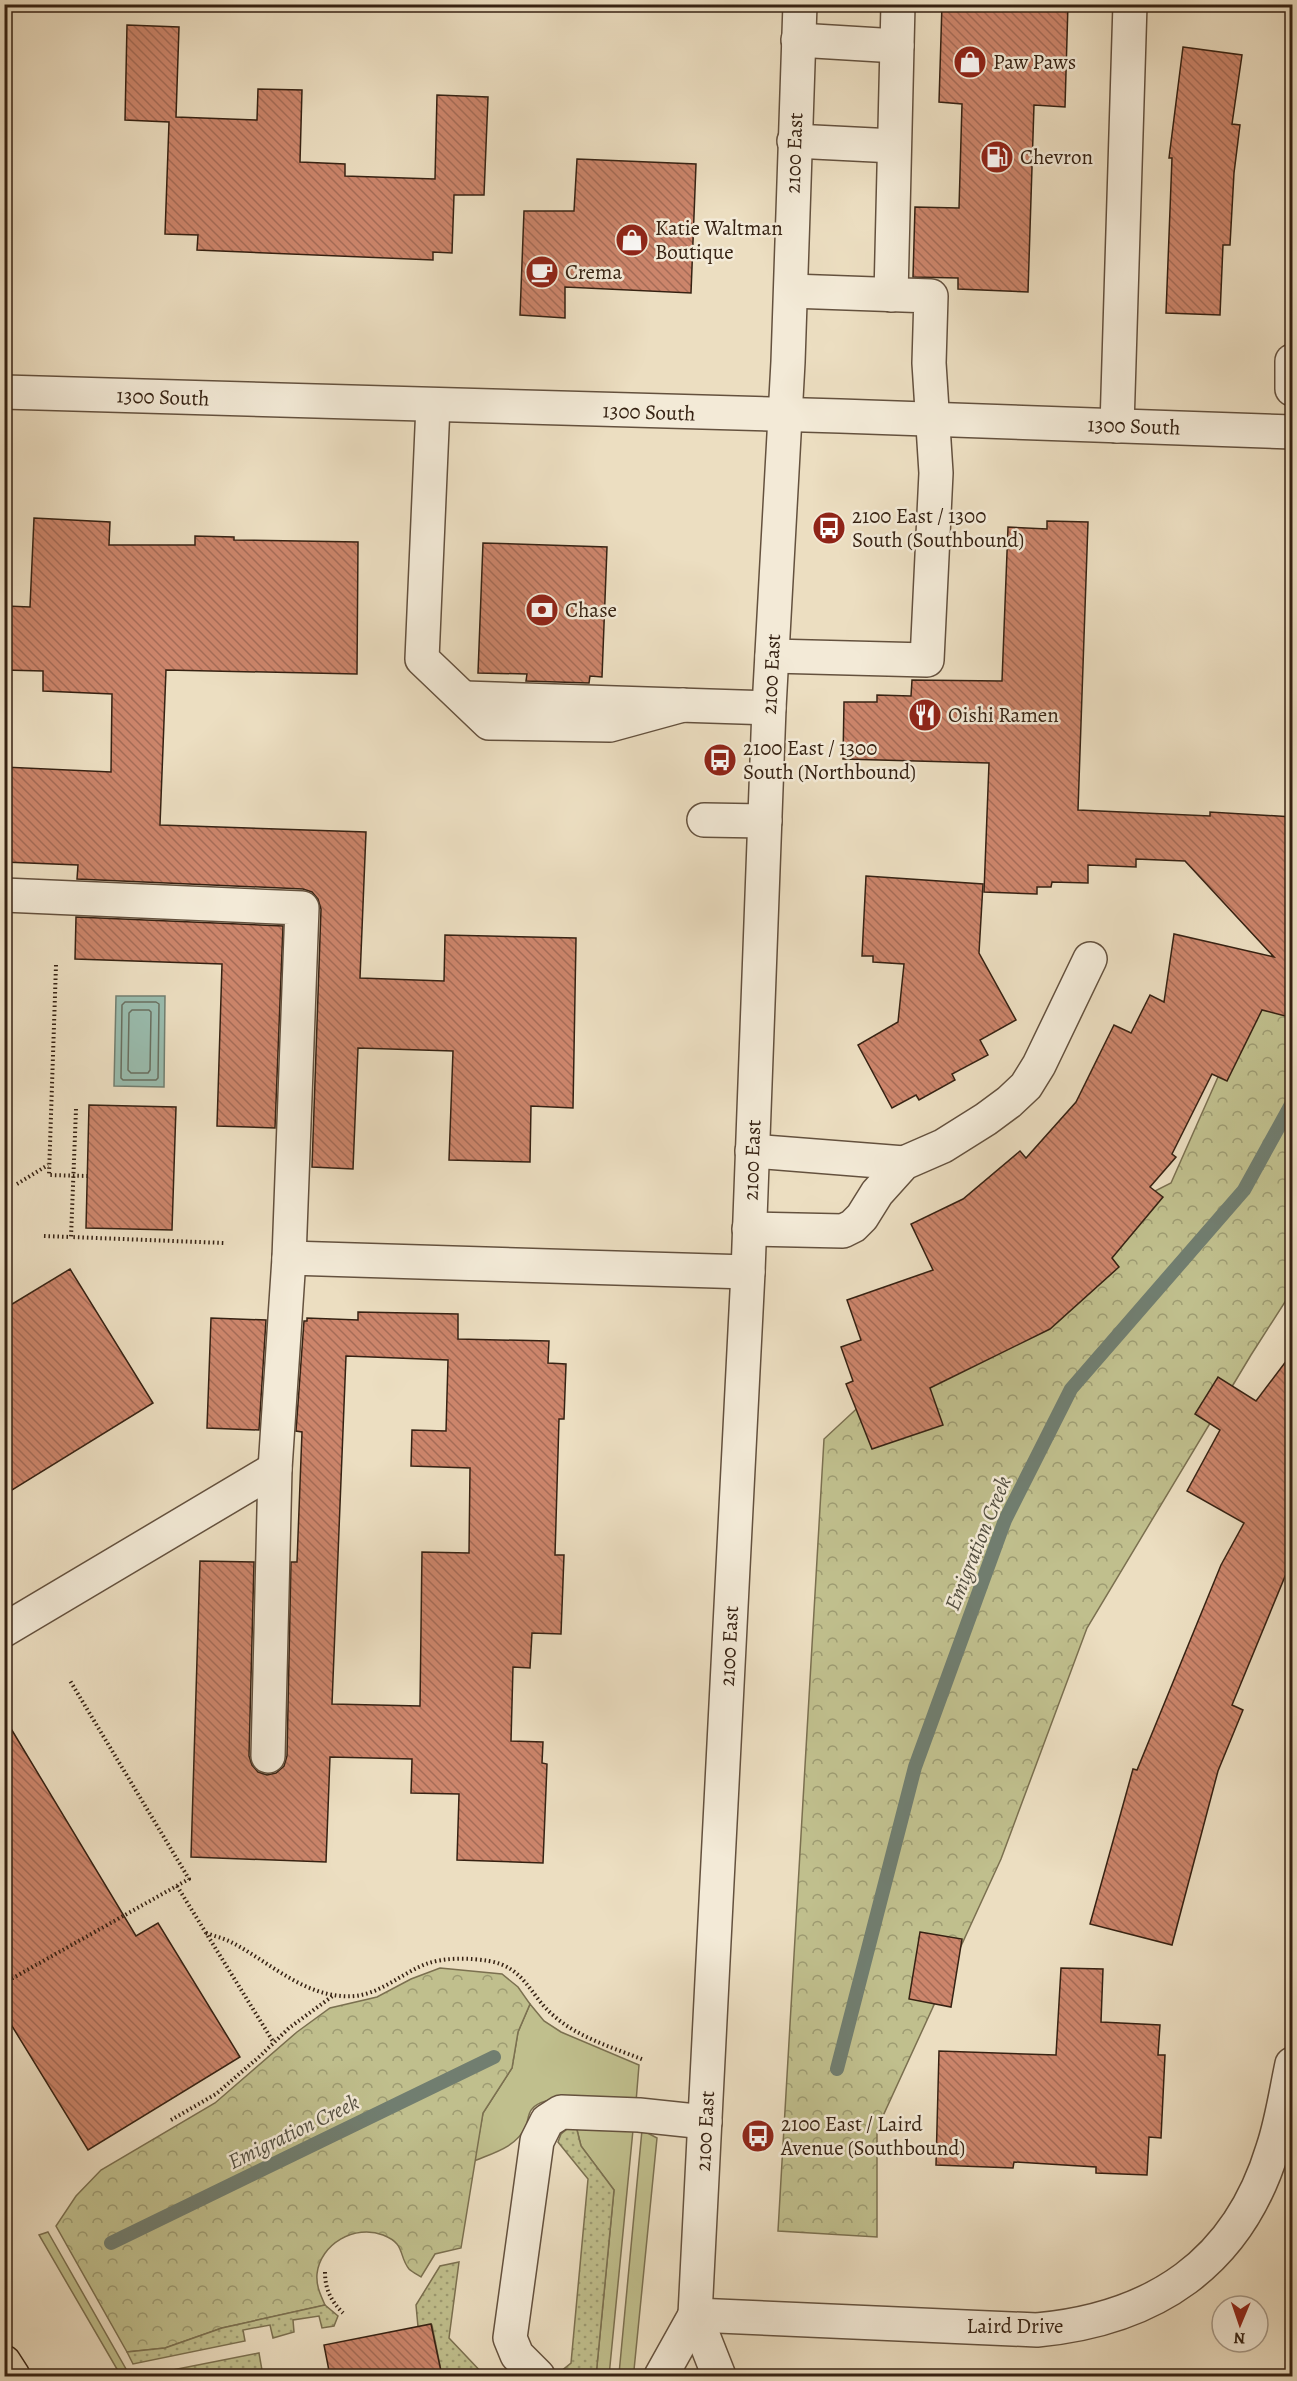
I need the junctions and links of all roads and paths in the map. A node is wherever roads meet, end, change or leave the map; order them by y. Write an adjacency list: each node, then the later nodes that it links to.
1 (800, 4): 4 (street, 2100 East)
2 (898, 4): 5 (street)
3 (1131, 4): 16 (street)
4 (798, 40): 5 (street); 6 (street, 2100 East)
5 (897, 46): 7 (street)
6 (794, 141): 7 (street); 8 (street, 2100 East)
7 (894, 146): 9 (street)
8 (791, 291): 9 (street); 14 (street, 2100 East)
9 (891, 295): 15 (street)
10 (1293, 361): 11 (street)
11 (1293, 389)
12 (4, 392): 13 (street, 1300 South)
13 (434, 405): 14 (street, 1300 South); 19 (street)
14 (785, 416): 15 (street, 1300 South); 18 (street, 2100 East)
15 (933, 419): 16 (street, 1300 South); 18 (street)
16 (1117, 426): 17 (street, 1300 South)
17 (1293, 432)
18 (772, 656): 21 (street, 2100 East)
19 (465, 698): 20 (street); 20 (street)
20 (683, 705): 21 (street)
21 (769, 708): 23 (street, 2100 East)
22 (705, 820): 23 (street)
23 (765, 821): 28 (street, 2100 East)
24 (4, 895): 38 (street)
25 (1090, 959): 29 (street)
26 (56, 965): 30 (path)
27 (76, 1109): 31 (path)
28 (752, 1151): 29 (street); 34 (street, 2100 East)
29 (904, 1163): 34 (street)
30 (49, 1164): 31 (path); 33 (path)
31 (73, 1176): 32 (path); 36 (path)
32 (87, 1176)
33 (17, 1184)
34 (749, 1229): 39 (street, 2100 East)
35 (44, 1236): 36 (path)
36 (71, 1237): 37 (path)
37 (224, 1244)
38 (289, 1258): 39 (street); 40 (street)
39 (748, 1272): 52 (street, 2100 East)
40 (275, 1469): 41 (street); 43 (street)
41 (4, 1630)
42 (69, 1679): 44 (path)
43 (268, 1756)
44 (177, 1886): 45 (path); 46 (path)
45 (206, 1933): 47 (path); 48 (path)
46 (4, 1983)
47 (334, 1994): 48 (path); 49 (path)
48 (274, 2043): 51 (path)
49 (644, 2060)
50 (1293, 2064): 55 (street, Laird Drive)
51 (171, 2120)
52 (705, 2122): 55 (street, 2100 East); 58 (street)
53 (325, 2272): 54 (path)
54 (343, 2313)
55 (695, 2315): 59 (street, 2100 East); 60 (street, 2100 East)
56 (4, 2362): 57 (main road)
57 (13, 2376)
58 (538, 2376)
59 (661, 2376)
60 (719, 2376)

